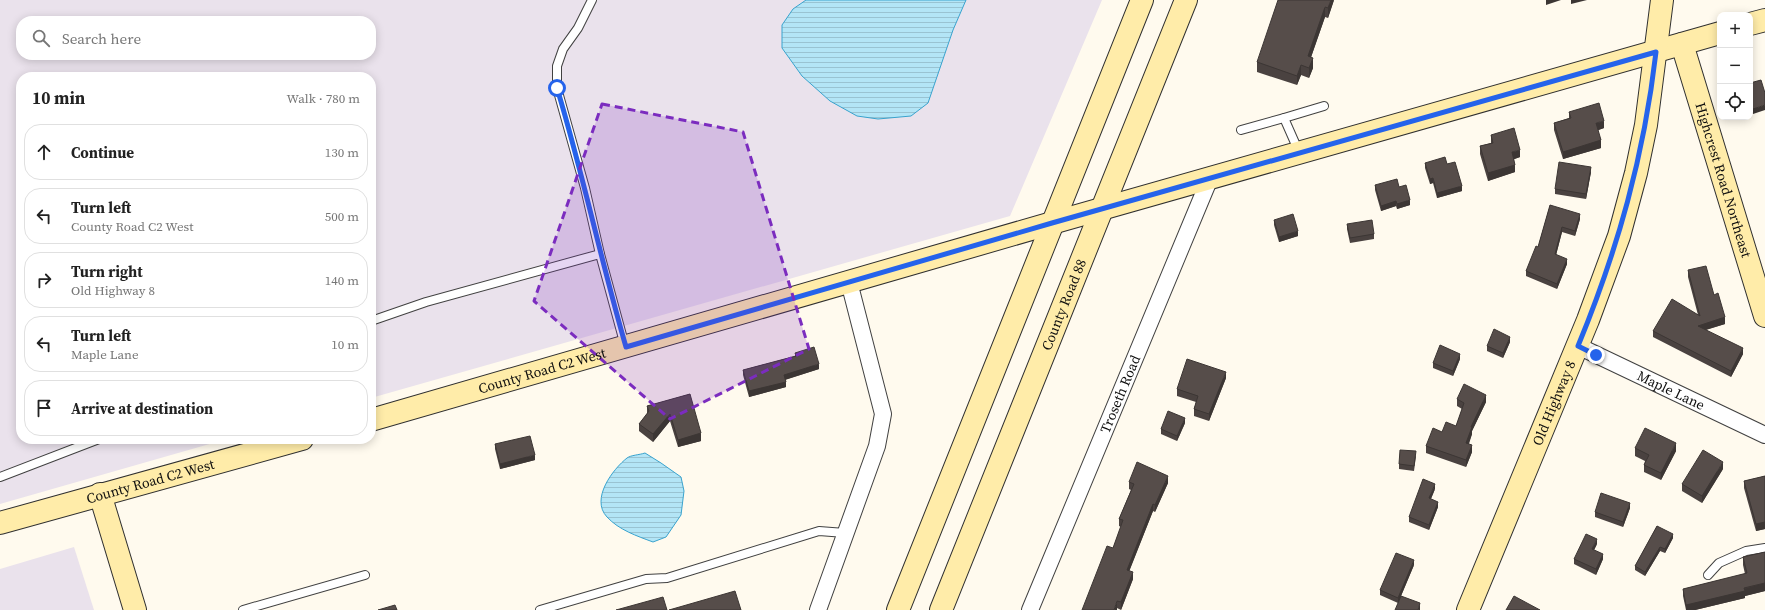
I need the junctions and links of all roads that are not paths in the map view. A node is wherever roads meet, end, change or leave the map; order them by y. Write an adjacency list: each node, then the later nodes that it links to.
1 (592, 0): 17 (lane)
2 (1142, 0): 16 (street)
3 (1186, 0): 15 (street, County Road 88)
4 (1662, 0): 9 (street, Old Highway 8)
5 (1765, 20): 6 (street)
6 (1753, 23)
7 (1717, 34): 8 (street, County Road C2 West)
8 (1682, 44): 9 (street, County Road C2 West); 19 (street, Highcrest Road Northeast)
9 (1656, 52): 13 (street, County Road C2 West); 21 (street, Old Highway 8)
10 (1324, 106): 11 (lane)
11 (1284, 118): 12 (lane); 13 (lane)
12 (1242, 130)
13 (1299, 153): 14 (street, County Road C2 West)
14 (1210, 178): 15 (street, County Road C2 West); 40 (street, Troseth Road)
15 (1102, 209): 16 (street, County Road C2 West); 39 (street, County Road 88)
16 (1052, 223): 18 (street, County Road C2 West); 38 (street)
17 (600, 254): 20 (lane); 22 (lane)
18 (850, 282): 22 (street, County Road C2 West); 30 (street)
19 (1765, 316)
20 (376, 319)
21 (1578, 346): 24 (street, Maple Lane); 41 (street, Old Highway 8)
22 (626, 347): 23 (street, County Road C2 West)
23 (376, 419)
24 (1765, 435)
25 (86, 444): 27 (lane)
26 (284, 444): 28 (street, County Road C2 West)
27 (0, 477)
28 (100, 494): 29 (street, County Road C2 West); 34 (street)
29 (0, 523)
30 (846, 533): 36 (lane); 37 (street)
31 (1765, 548): 33 (lane)
32 (366, 575): 35 (lane)
33 (1708, 576)
34 (135, 610)
35 (243, 610)
36 (540, 610)
37 (818, 610)
38 (898, 610)
39 (941, 610)
40 (1030, 610)
41 (1468, 610)

